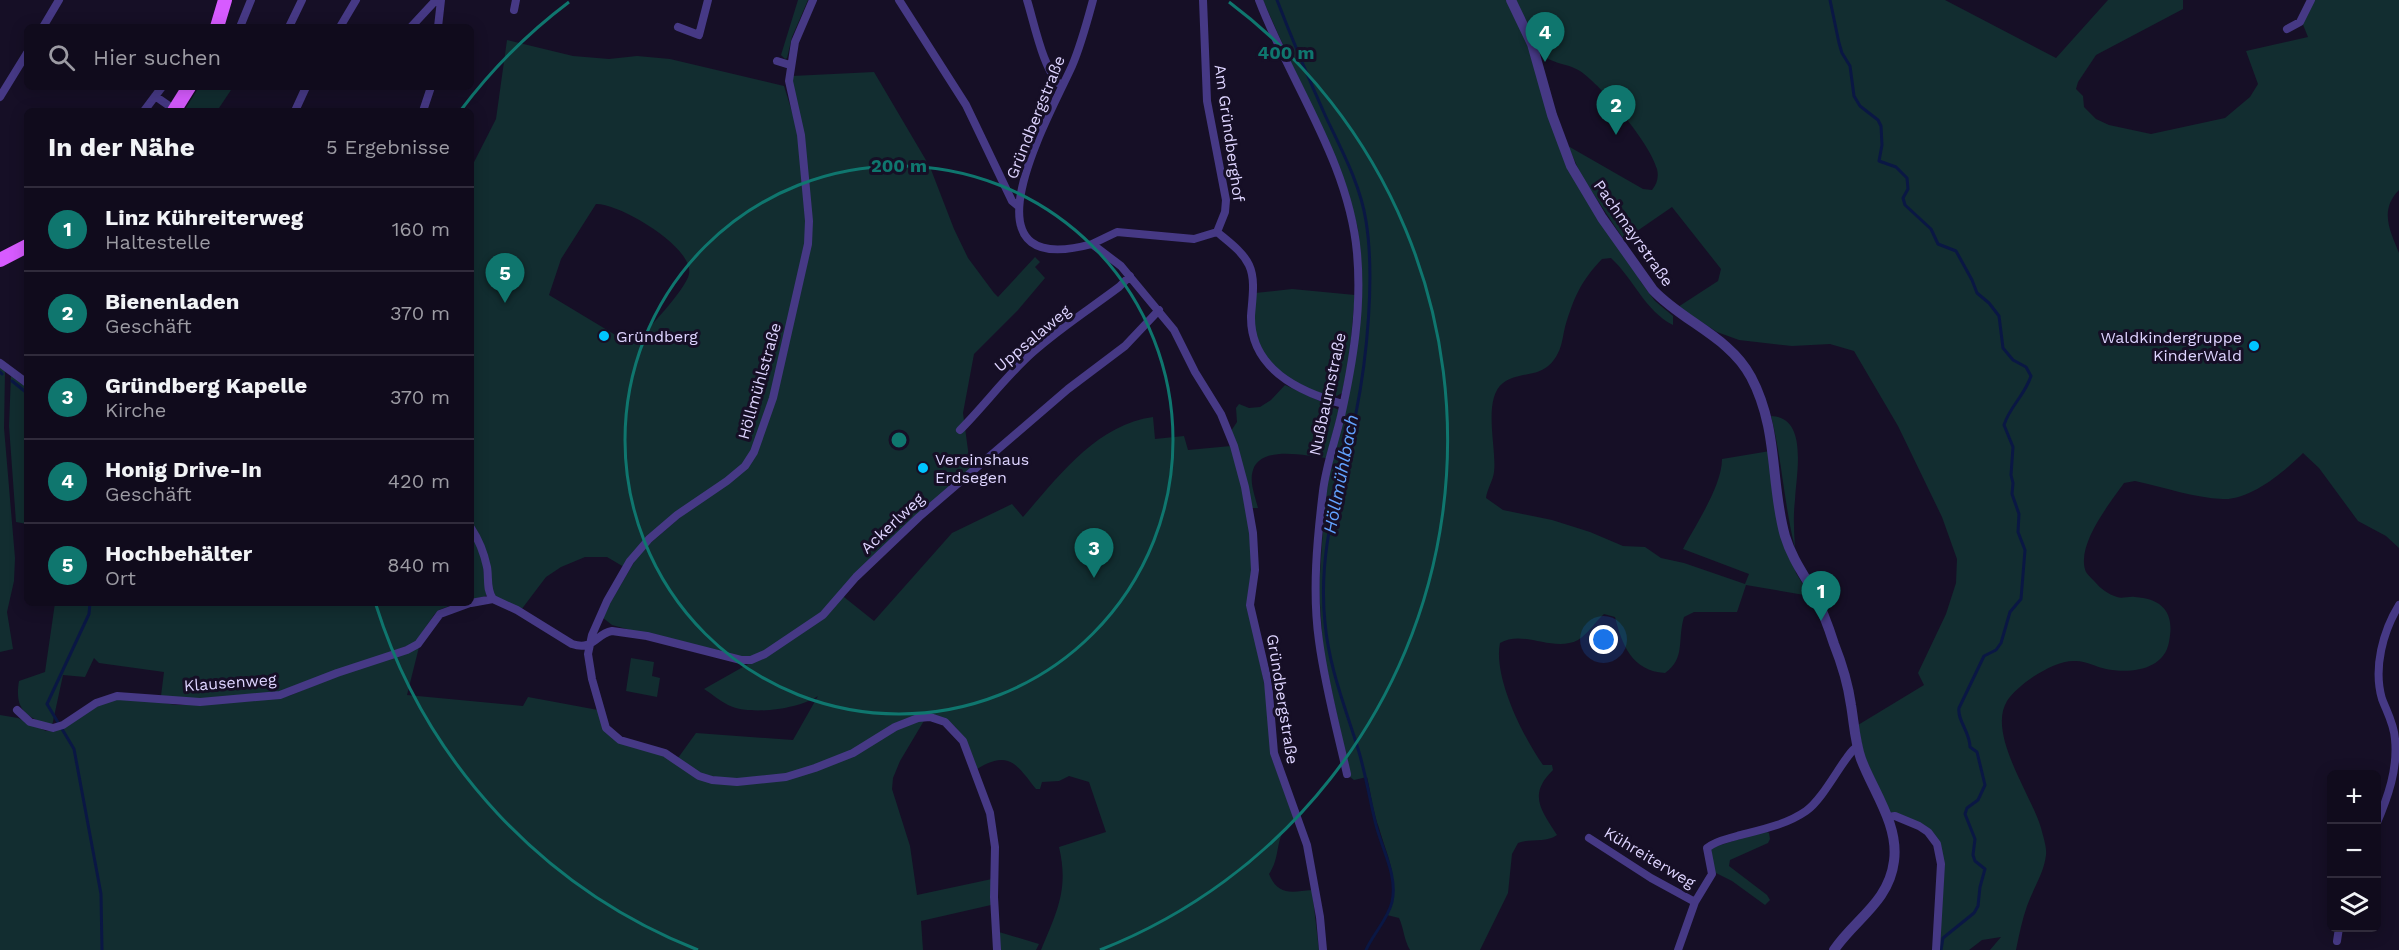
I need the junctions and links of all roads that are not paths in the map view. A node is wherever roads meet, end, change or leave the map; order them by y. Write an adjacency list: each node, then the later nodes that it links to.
1 (59, 0): 18 (street)
2 (225, 0): 19 (main road)
3 (251, 0): 20 (street)
4 (302, 0): 21 (street)
5 (356, 0): 22 (street)
6 (439, 0): 23 (street); 24 (street)
7 (516, 0): 17 (street)
8 (708, 0): 25 (street)
9 (813, 0): 29 (street, Höllmühlstraße)
10 (899, 0): 42 (street)
11 (1027, 0): 30 (street)
12 (1093, 0): 30 (street, Gründbergstraße)
13 (1203, 0): 43 (street, Am Gründberghof)
14 (1259, 0): 51 (street, Nußbaumstraße)
15 (1511, 0): 62 (street, Pachmayrstraße)
16 (2311, 0): 26 (street)
17 (514, 10)
18 (45, 24)
19 (217, 24)
20 (241, 24)
21 (290, 24)
22 (342, 24)
23 (414, 24)
24 (438, 24)
25 (678, 27)
26 (2288, 28)
27 (24, 57): 36 (street)
28 (777, 61): 29 (street)
29 (790, 65): 58 (street, Höllmühlstraße)
30 (1062, 86): 42 (street, Gründbergstraße)
31 (160, 90): 35 (street)
32 (187, 90): 39 (main road)
33 (305, 90): 40 (street)
34 (430, 90): 41 (street)
35 (155, 96): 37 (street); 38 (street)
36 (0, 97)
37 (146, 108)
38 (170, 108)
39 (176, 108)
40 (296, 108)
41 (424, 108)
42 (1018, 206): 44 (street, Gründbergstraße)
43 (1217, 232): 44 (street); 51 (street)
44 (1092, 244): 47 (street, Gründbergstraße)
45 (24, 248): 46 (main road)
46 (0, 260)
47 (1130, 276): 48 (street, Gründbergstraße); 52 (street, Uppsalaweg)
48 (1159, 310): 59 (street, Ackerlweg); 71 (street, Gründbergstraße)
49 (0, 363): 50 (street)
50 (24, 381)
51 (1343, 404): 63 (street, Nußbaumstraße)
52 (960, 430)
53 (474, 534): 54 (street)
54 (493, 599): 55 (street, Klausenweg); 60 (street)
55 (474, 602)
56 (2399, 605): 65 (street)
57 (460, 606): 61 (street, Klausenweg)
58 (599, 620): 59 (street); 60 (street, Höllmühlstraße)
59 (612, 631): 60 (street)
60 (589, 645): 70 (street, Höllmühlstraße)
61 (17, 710)
62 (1857, 747): 64 (street, Pachmayrstraße); 67 (street, Kühreiterweg)
63 (1347, 774)
64 (1887, 817): 73 (street, Pachmayrstraße); 74 (street)
65 (2376, 824)
66 (1589, 838): 67 (street, Kühreiterweg)
67 (1695, 902): 72 (street, Kühreiterweg)
68 (2338, 932): 69 (street)
69 (2337, 941)
70 (997, 950)
71 (1323, 950)
72 (1678, 950)
73 (1834, 950)
74 (1936, 950)

